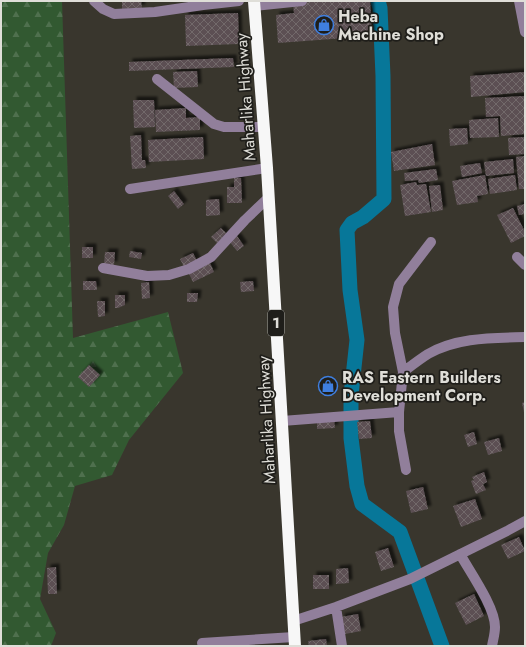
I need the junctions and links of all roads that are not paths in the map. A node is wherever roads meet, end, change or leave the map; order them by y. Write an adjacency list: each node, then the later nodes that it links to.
1 (94, 1): 2 (street)
2 (239, 1)
3 (302, 1): 5 (street)
4 (519, 1): 6 (street)
5 (254, 4): 8 (highway, Maharlika Highway / 1)
6 (525, 32)
7 (157, 79): 8 (street)
8 (264, 127): 9 (highway, Maharlika Highway / 1)
9 (267, 168): 10 (street); 11 (highway, Maharlika Highway / 1)
10 (130, 189)
11 (268, 198): 15 (street); 19 (highway, Maharlika Highway / 1)
12 (431, 242): 17 (street)
13 (517, 257): 14 (street)
14 (525, 265)
15 (103, 268)
16 (525, 337): 17 (street)
17 (403, 372): 18 (street)
18 (399, 412): 19 (street); 20 (street)
19 (282, 421): 24 (highway, Maharlika Highway / 1)
20 (406, 470)
21 (525, 521): 22 (street)
22 (460, 554): 23 (street); 28 (street)
23 (336, 607): 24 (street); 27 (street)
24 (293, 621): 25 (highway, Maharlika Highway / 1)
25 (295, 641): 26 (street)
26 (202, 644)
27 (342, 646)
28 (492, 646)

